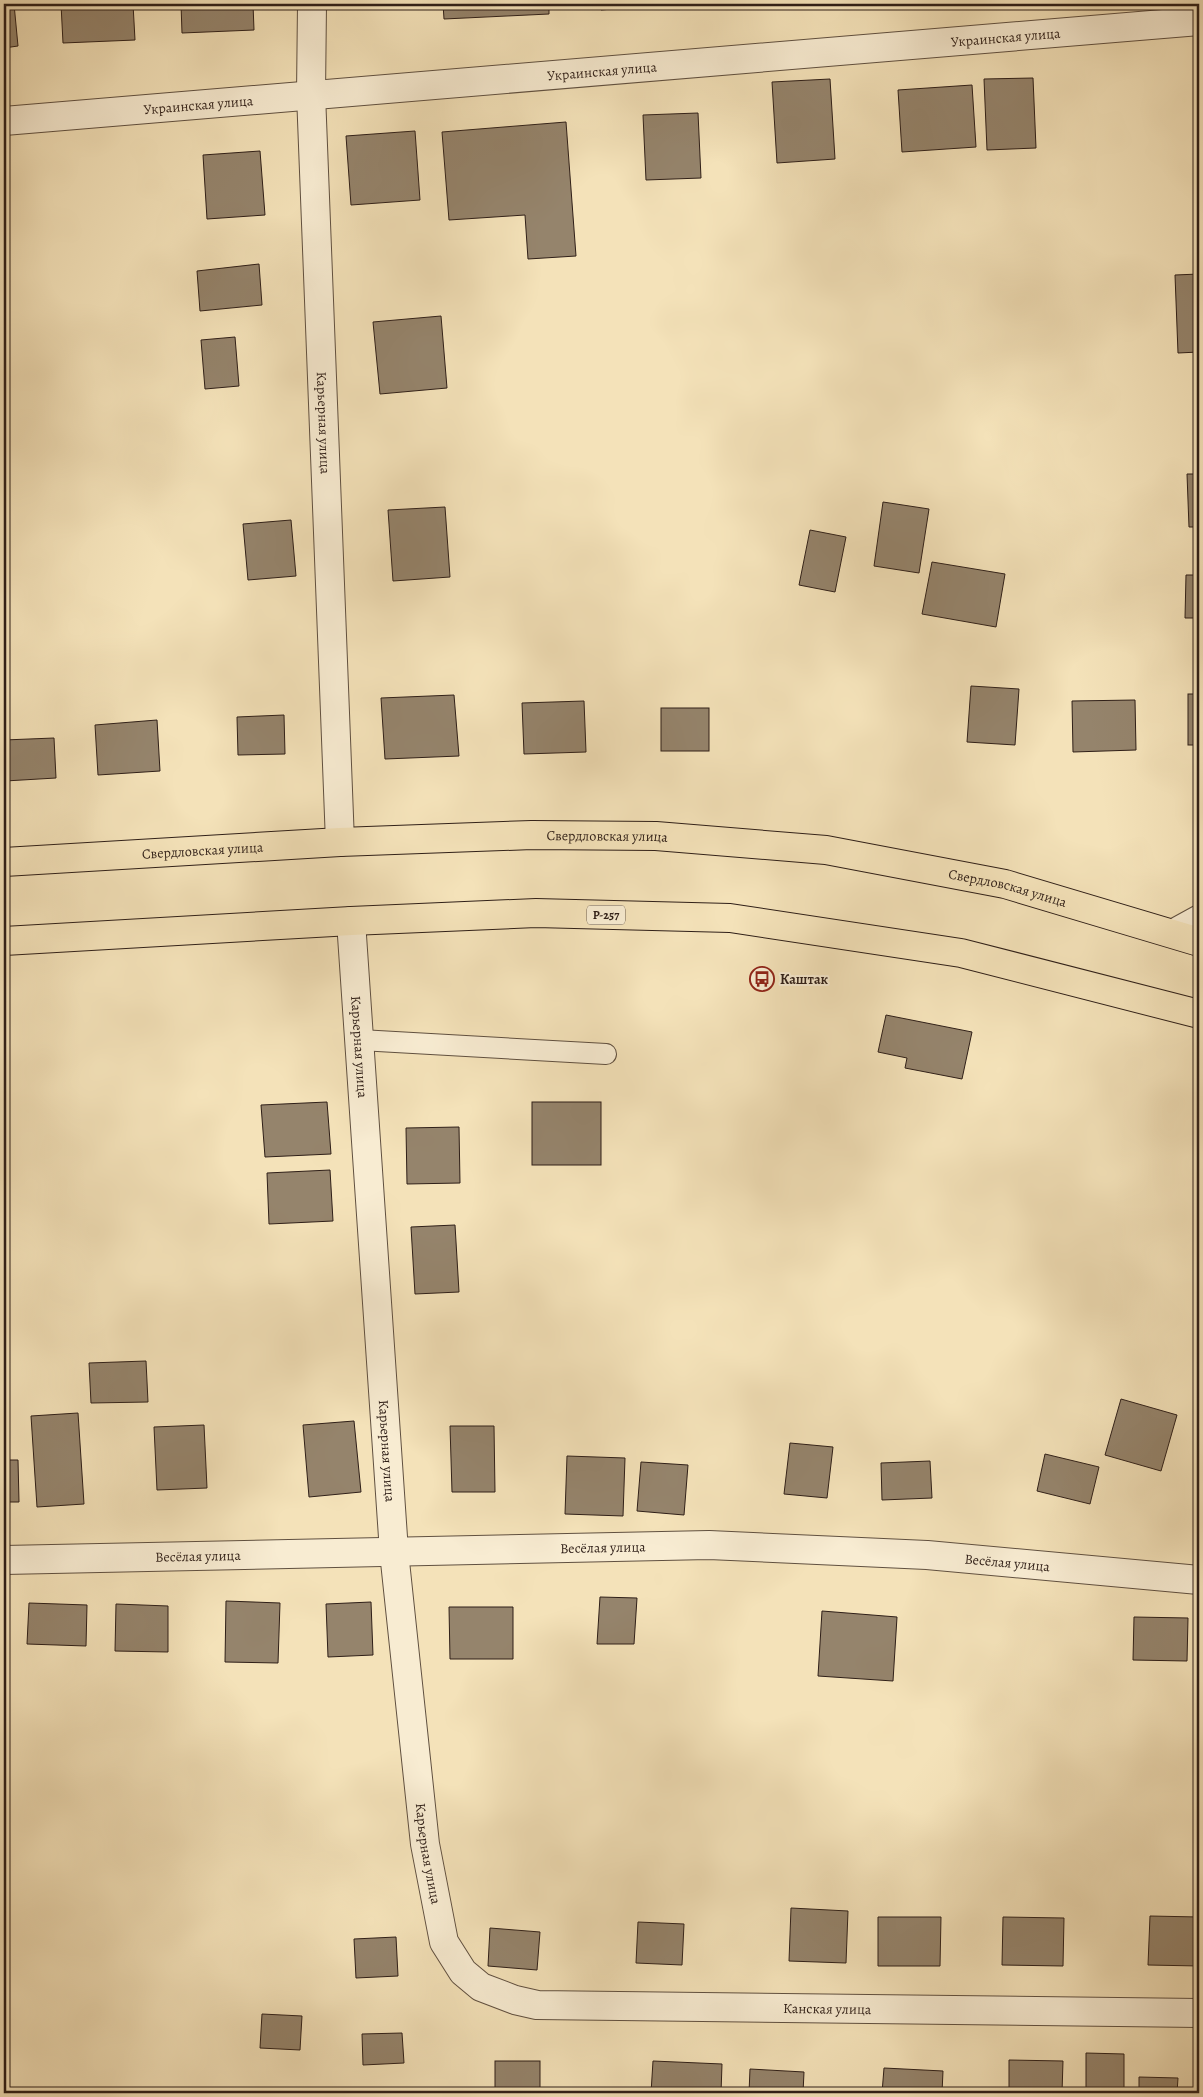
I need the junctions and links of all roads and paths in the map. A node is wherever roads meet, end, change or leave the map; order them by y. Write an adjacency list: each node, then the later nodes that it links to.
1 (312, 4): 3 (street, Карьерная улица)
2 (1199, 21): 3 (street, Украинская улица)
3 (312, 94): 4 (street, Украинская улица); 5 (street, Карьерная улица)
4 (4, 121)
5 (340, 842): 6 (highway, Свердловская улица); 9 (highway, Свердловская улица)
6 (4, 862)
7 (1199, 915): 9 (lane)
8 (351, 921): 10 (highway, Р-257); 12 (highway, Р-257); 13 (street, Карьерная улица)
9 (1168, 932): 11 (highway, Свердловская улица)
10 (4, 941)
11 (1199, 942)
12 (1199, 1014)
13 (360, 1040): 14 (lane); 15 (street, Карьерная улица)
14 (606, 1054)
15 (394, 1552): 16 (street, Весёлая улица); 17 (street, Весёлая улица); 18 (street, Карьерная улица)
16 (4, 1560)
17 (1199, 1580)
18 (463, 1972): 19 (street, Канская улица)
19 (1199, 2013)

